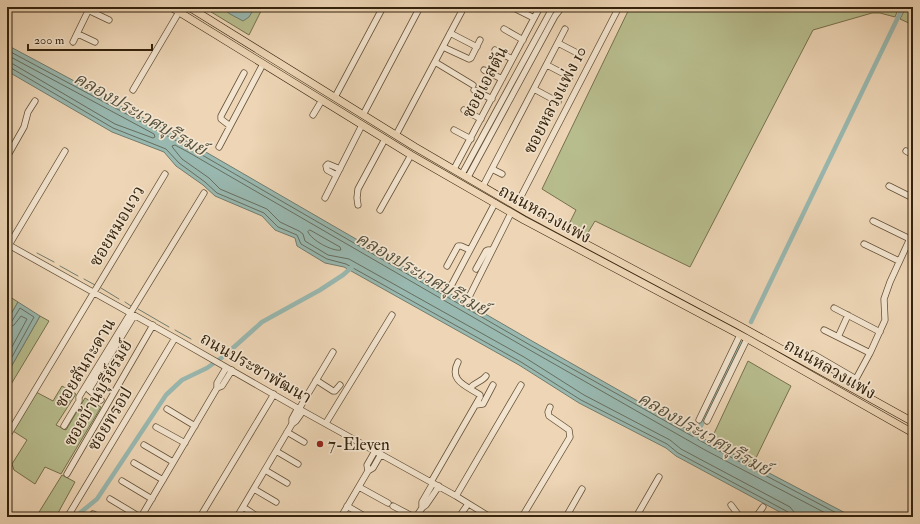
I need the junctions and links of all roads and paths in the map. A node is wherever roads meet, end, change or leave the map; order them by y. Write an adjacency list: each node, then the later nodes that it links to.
1 (171, 7): 12 (main road, ถนนหลวงแพ่ง)
2 (189, 7): 38 (main road, ถนนหลวงแพ่ง)
3 (383, 7): 38 (street)
4 (420, 7): 44 (street)
5 (464, 7): 17 (street)
6 (540, 7): 13 (street, ซอยเอสตัน)
7 (553, 7): 55 (street)
8 (562, 7): 55 (street)
9 (618, 7): 75 (street, ซอยหลวงแพ่ง 10)
10 (89, 8): 14 (street); 18 (street)
11 (512, 8): 13 (street)
12 (179, 12): 30 (main road, ถนนหลวงแพ่ง); 37 (street)
13 (534, 18): 20 (street, ซอยเอสตัน)
14 (109, 20)
15 (565, 29): 23 (street)
16 (504, 30): 20 (street)
17 (450, 33): 24 (street); 25 (street)
18 (78, 34): 21 (street); 22 (street)
19 (480, 40): 25 (street)
20 (523, 40): 28 (street, ซอยเอสตัน)
21 (73, 42)
22 (95, 42)
23 (558, 43): 27 (street); 31 (street)
24 (443, 47): 25 (street); 29 (street)
25 (477, 47)
26 (495, 50): 28 (street)
27 (581, 55)
28 (512, 59): 35 (street, ซอยเอสตัน)
29 (435, 62): 39 (street); 50 (street)
30 (263, 64): 41 (main road, ถนนหลวงแพ่ง); 48 (street)
31 (547, 65): 34 (street); 36 (street)
32 (484, 70): 35 (street)
33 (244, 73): 48 (street)
34 (570, 77)
35 (502, 79): 39 (street, ซอยเอสตัน)
36 (534, 89): 42 (street); 63 (street)
37 (133, 90)
38 (335, 97): 44 (main road, ถนนหลวงแพ่ง)
39 (492, 99): 46 (street, ซอยเอสตัน)
40 (35, 100): 60 (street)
41 (322, 100): 45 (street); 47 (main road, ถนนหลวงแพ่ง)
42 (558, 102)
43 (464, 110): 46 (street)
44 (363, 115): 50 (main road, ถนนหลวงแพ่ง)
45 (314, 116)
46 (481, 119): 52 (street, ซอยเอสตัน)
47 (362, 125): 51 (main road, ถนนหลวงแพ่ง); 61 (street)
48 (230, 126): 53 (street)
49 (454, 130): 52 (street)
50 (396, 135): 54 (main road, ถนนหลวงแพ่ง)
51 (385, 139): 58 (main road, ถนนหลวงแพ่ง); 74 (street)
52 (470, 139): 62 (street, ซอยเอสตัน)
53 (219, 146)
54 (415, 147): 58 (main road); 62 (main road, ถนนหลวงแพ่ง)
55 (480, 148): 67 (street)
56 (65, 151): 83 (street)
57 (906, 151): 59 (street)
58 (411, 155): 73 (main road, ถนนหลวงแพ่ง); 76 (street)
59 (913, 155)
60 (7, 157)
61 (340, 169): 66 (street); 66 (street)
62 (454, 169): 67 (main road, ถนนหลวงแพ่ง)
63 (492, 169): 65 (street); 68 (street)
64 (165, 174): 91 (street, ซอยหมอแวว)
65 (502, 174)
66 (336, 175): 71 (street)
67 (465, 175): 68 (main road, ถนนหลวงแพ่ง)
68 (483, 186): 75 (main road, ถนนหลวงแพ่ง)
69 (889, 186): 72 (street)
70 (204, 193): 94 (street)
71 (325, 198)
72 (913, 198)
73 (494, 203): 78 (main road, ถนนหลวงแพ่ง); 85 (street)
74 (358, 205)
75 (516, 206): 77 (main road, ถนนหลวงแพ่ง)
76 (380, 210)
77 (528, 212): 79 (main road); 116 (main road, ถนนหลวงแพ่ง)
78 (511, 213): 79 (main road, ถนนหลวงแพ่ง); 86 (street)
79 (524, 220): 100 (main road, ถนนหลวงแพ่ง)
80 (873, 221): 82 (street)
81 (913, 232): 82 (street)
82 (910, 239): 87 (street)
83 (8, 244): 91 (street, ถนนประชาพัฒนา)
84 (864, 244): 87 (street)
85 (470, 250): 88 (street); 90 (street)
86 (492, 250): 89 (street); 92 (street)
87 (899, 261): 99 (street)
88 (447, 266)
89 (476, 269)
90 (451, 286)
91 (94, 293): 94 (street, ถนนประชาพัฒนา); 132 (street, ซอยหมอแวว)
92 (466, 303)
93 (834, 308): 96 (street)
94 (132, 315): 97 (street, ถนนประชาพัฒนา); 118 (street); 127 (street, ซอยสันกะดาน)
95 (392, 315): 126 (street)
96 (848, 316): 99 (street); 101 (street)
97 (153, 326): 102 (street, ถนนประชาพัฒนา); 144 (street, ซอยบ้านบุรีย์รมย์)
98 (824, 330): 101 (street)
99 (880, 332): 105 (street)
100 (740, 335): 103 (main road, ถนนหลวงแพ่ง); 123 (street)
101 (838, 337): 105 (street)
102 (176, 338): 108 (street, ถนนประชาพัฒนา); 165 (street, ซอยทรอป)
103 (747, 339): 124 (street); 131 (main road, ถนนหลวงแพ่ง)
104 (333, 352): 111 (street)
105 (870, 353): 110 (street)
106 (813, 354): 110 (street)
107 (458, 362): 115 (street)
108 (229, 369): 117 (street, ถนนประชาพัฒนา); 128 (street)
109 (486, 376): 115 (street)
110 (856, 378): 116 (street)
111 (316, 380): 112 (street); 122 (street)
112 (340, 385)
113 (493, 385): 119 (street)
114 (521, 385): 154 (street)
115 (470, 388): 119 (street)
116 (851, 388): 125 (main road, ถนนหลวงแพ่ง)
117 (274, 394): 122 (street, ถนนประชาพัฒนา); 168 (street)
118 (101, 400)
119 (476, 405): 148 (street)
120 (550, 407): 176 (street)
121 (167, 409): 128 (street)
122 (300, 409): 126 (street, ถนนประชาพัฒนา); 130 (street)
123 (699, 420)
124 (707, 421)
125 (913, 422)
126 (326, 423): 137 (street, ถนนประชาพัฒนา)
127 (64, 426)
128 (195, 426): 134 (street)
129 (156, 427): 134 (street)
130 (287, 432): 133 (street); 136 (street)
131 (913, 433)
132 (8, 435)
133 (304, 442)
134 (185, 444): 139 (street)
135 (144, 445): 139 (street)
136 (276, 451): 141 (street); 142 (street)
137 (375, 451): 138 (street, ถนนประชาพัฒนา); 143 (street)
138 (381, 454): 143 (street); 148 (street, ถนนประชาพัฒนา)
139 (174, 462): 146 (street)
140 (134, 463): 146 (street)
141 (298, 464)
142 (265, 470): 149 (street); 152 (street)
143 (368, 471): 150 (street)
144 (67, 474)
145 (659, 477): 178 (street)
146 (163, 480): 156 (street)
147 (122, 481): 156 (street)
148 (432, 482): 151 (street, ถนนประชาพัฒนา); 163 (street)
149 (287, 483)
150 (359, 486): 160 (street); 173 (street)
151 (439, 486): 154 (street, ถนนประชาพัฒนา); 163 (street)
152 (254, 489): 157 (street); 162 (street)
153 (582, 489): 177 (street)
154 (456, 496): 158 (street, ถนนประชาพัฒนา)
155 (110, 499): 167 (street)
156 (152, 499): 167 (street)
157 (276, 502)
158 (468, 504): 174 (street); 175 (street, ถนนประชาพัฒนา)
159 (731, 505): 179 (street)
160 (347, 506): 171 (street); 172 (street)
161 (763, 507): 180 (street)
162 (243, 508): 169 (street); 170 (street)
163 (422, 508): 173 (street)
164 (93, 514): 166 (street)
165 (68, 516)
166 (99, 517)
167 (141, 517)
168 (200, 517)
169 (237, 517)
170 (258, 517)
171 (341, 517)
172 (366, 517)
173 (415, 517)
174 (459, 517)
175 (490, 517)
176 (522, 517)
177 (566, 517)
178 (636, 517)
179 (740, 517)
180 (756, 517)

